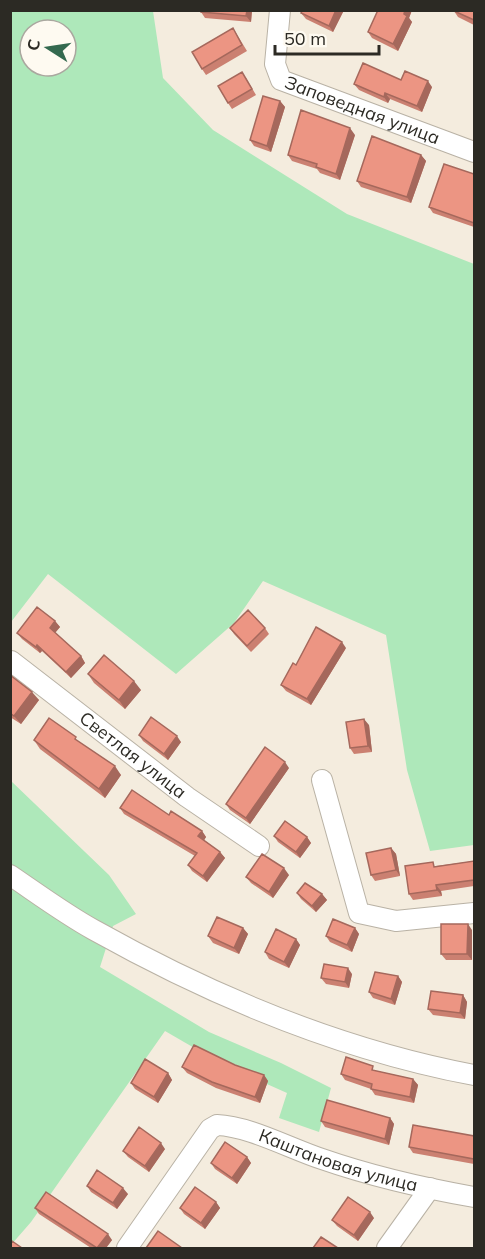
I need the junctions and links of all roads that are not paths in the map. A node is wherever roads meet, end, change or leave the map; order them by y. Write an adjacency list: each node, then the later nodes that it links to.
1 (280, 10): 2 (street, Заповедная улица)
2 (474, 152)
3 (11, 661): 5 (street, Светлая улица)
4 (322, 780): 7 (street)
5 (259, 846)
6 (10, 875): 8 (street)
7 (474, 913)
8 (474, 1076)
9 (430, 1188): 10 (street, Каштановая улица); 11 (street, Каштановая улица); 12 (street)
10 (474, 1197)
11 (127, 1248)
12 (387, 1248)

